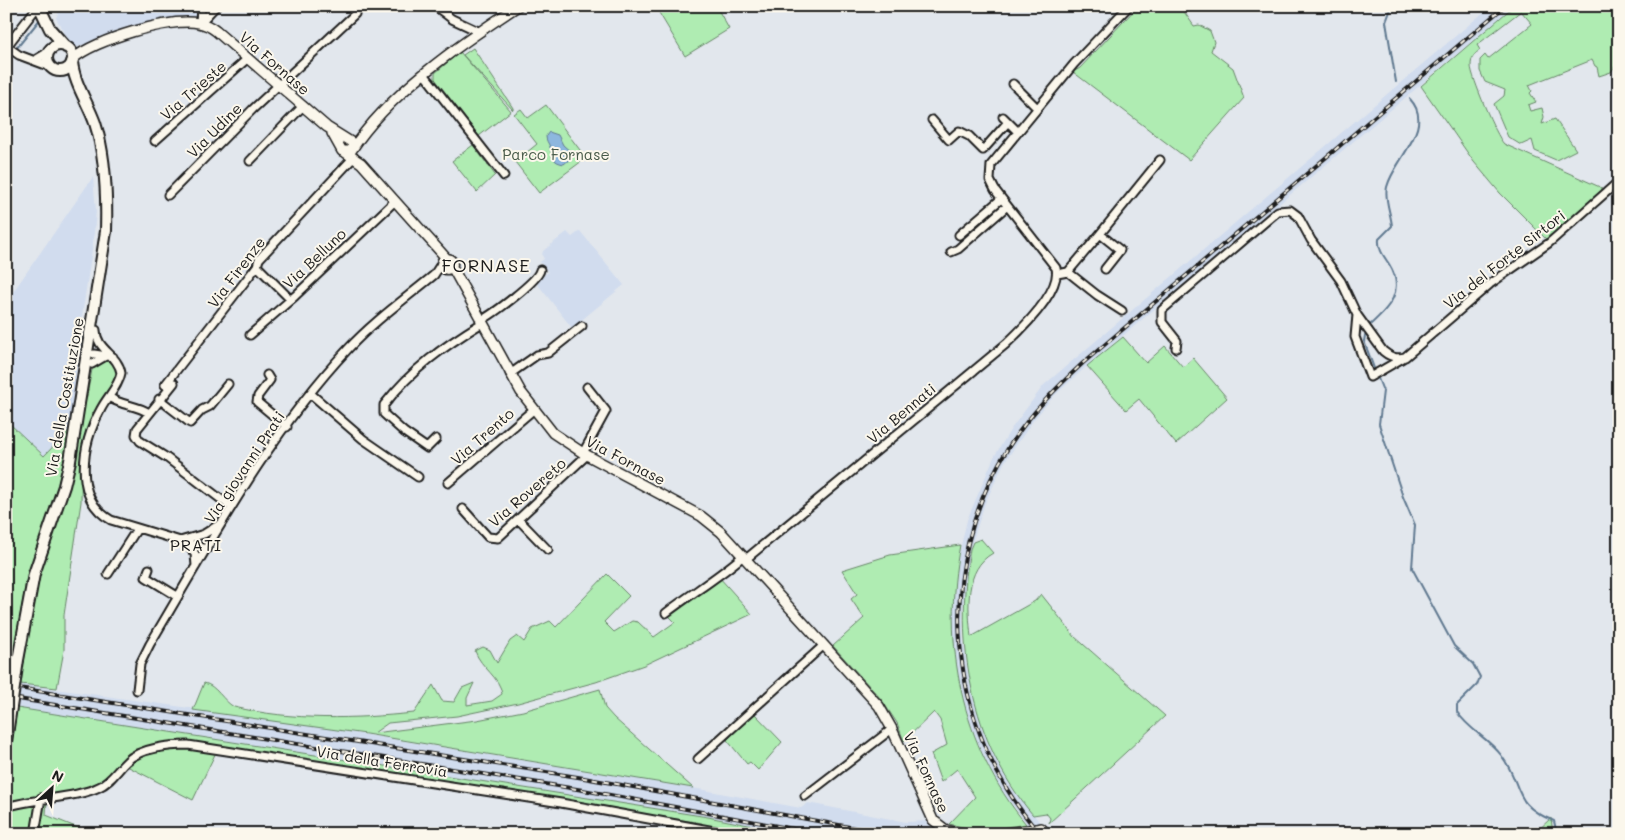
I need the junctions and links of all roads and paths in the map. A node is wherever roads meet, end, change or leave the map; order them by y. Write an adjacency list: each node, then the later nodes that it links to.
1 (200, 6): 8 (street)
2 (216, 6): 8 (street)
3 (435, 6): 10 (street)
4 (518, 6): 10 (street)
5 (1129, 6): 24 (street)
6 (40, 8): 9 (main road); 11 (street)
7 (355, 14): 21 (street, Via Udine)
8 (200, 23): 14 (street); 15 (street, Via Fornase)
9 (49, 25): 12 (main road); 13 (main road)
10 (480, 32): 19 (street)
11 (7, 47): 16 (street)
12 (67, 48): 13 (main road); 14 (street); 17 (main road)
13 (51, 50): 16 (street); 18 (main road)
14 (87, 50): 17 (street)
15 (248, 58): 21 (street, Via Fornase); 27 (street, Via Trieste)
16 (36, 60): 18 (street)
17 (73, 60): 18 (main road); 22 (main road, Via della Costituzione)
18 (55, 69): 22 (main road)
19 (424, 74): 28 (street); 33 (street)
20 (1013, 84): 24 (street)
21 (279, 85): 23 (street, Via Fornase); 35 (street, Via Udine)
22 (79, 86): 48 (main road, Via della Costituzione)
23 (303, 106): 28 (street, Via Fornase); 32 (street)
24 (1037, 108): 26 (street)
25 (932, 120): 29 (street)
26 (1017, 131): 29 (street); 30 (street)
27 (155, 141)
28 (350, 149): 37 (street, Via Fornase); 43 (street, Via Firenze)
29 (983, 150): 30 (street)
30 (993, 160): 36 (street)
31 (1160, 160): 39 (street)
32 (250, 161)
33 (504, 176)
34 (1619, 181): 59 (street, Via del Forte Sirtori)
35 (168, 195)
36 (1001, 199): 38 (street); 40 (street)
37 (394, 201): 42 (street, Via Fornase); 49 (street, Via Belluno)
38 (1007, 206): 41 (street); 47 (street)
39 (1100, 234): 44 (street); 46 (street)
40 (959, 236)
41 (951, 252)
42 (446, 265): 52 (street, Via Fornase); 66 (street, Via giovanni Prati)
43 (257, 266): 49 (street); 63 (street, Via Firenze)
44 (1104, 269)
45 (540, 270): 52 (street)
46 (1068, 272): 47 (street); 50 (street)
47 (1058, 274): 84 (street, Via Bennati)
48 (97, 292): 54 (main road); 57 (main road, Via della Costituzione)
49 (290, 299): 55 (street, Via Belluno)
50 (1122, 311)
51 (1357, 315): 56 (street, Via del Forte Sirtori); 59 (street, Via del Forte Sirtori); 59 (street, Via del Forte Sirtori)
52 (481, 322): 60 (street, Via Fornase); 72 (street)
53 (582, 326): 60 (street)
54 (96, 330): 58 (street)
55 (250, 334)
56 (1176, 348)
57 (91, 353): 58 (street); 58 (street); 93 (main road, Via della Costituzione, bridge)
58 (104, 354): 67 (street)
59 (1405, 357)
60 (510, 374): 69 (street, Via Fornase)
61 (267, 375): 71 (street)
62 (174, 383): 68 (street)
63 (165, 384)
64 (228, 384): 68 (street)
65 (587, 387): 73 (street, Via Rovereto)
66 (311, 394): 71 (street, Via giovanni Prati); 74 (street)
67 (109, 397): 70 (street); 80 (street)
68 (160, 400): 70 (street)
69 (533, 410): 73 (street, Via Fornase); 75 (street, Via Trento)
70 (149, 413): 76 (street)
71 (287, 426): 76 (street, Via giovanni Prati)
72 (436, 439)
73 (585, 454): 79 (street, Via Rovereto); 84 (street, Via Fornase)
74 (418, 477)
75 (448, 483)
76 (231, 507): 78 (street, Via giovanni Prati)
77 (463, 509): 79 (street, Via Rovereto)
78 (224, 520): 81 (street); 82 (street, Via giovanni Prati)
79 (519, 520): 83 (street)
80 (137, 528): 81 (street); 87 (street)
81 (189, 542): 82 (street); 85 (street)
82 (207, 549): 85 (street, Via giovanni Prati)
83 (548, 550)
84 (744, 557): 89 (street); 90 (street, Via Fornase)
85 (196, 566): 88 (street, Via giovanni Prati)
86 (149, 569): 88 (street)
87 (108, 574)
88 (177, 596): 91 (street, Via giovanni Prati)
89 (666, 613)
90 (824, 645): 92 (street, Via Fornase); 94 (street)
91 (137, 690)
92 (892, 729): 95 (street, Via Fornase); 101 (street, Via Fornase)
93 (6, 740)
94 (698, 759)
95 (805, 796)
96 (41, 798): 97 (street, Via della Ferrovia); 99 (street); 100 (street, Via della Ferrovia)
97 (6, 807)
98 (1040, 831): 102 (street); 103 (street)
99 (35, 834)
100 (731, 834)
101 (965, 834)
102 (1002, 834)
103 (1055, 834)

